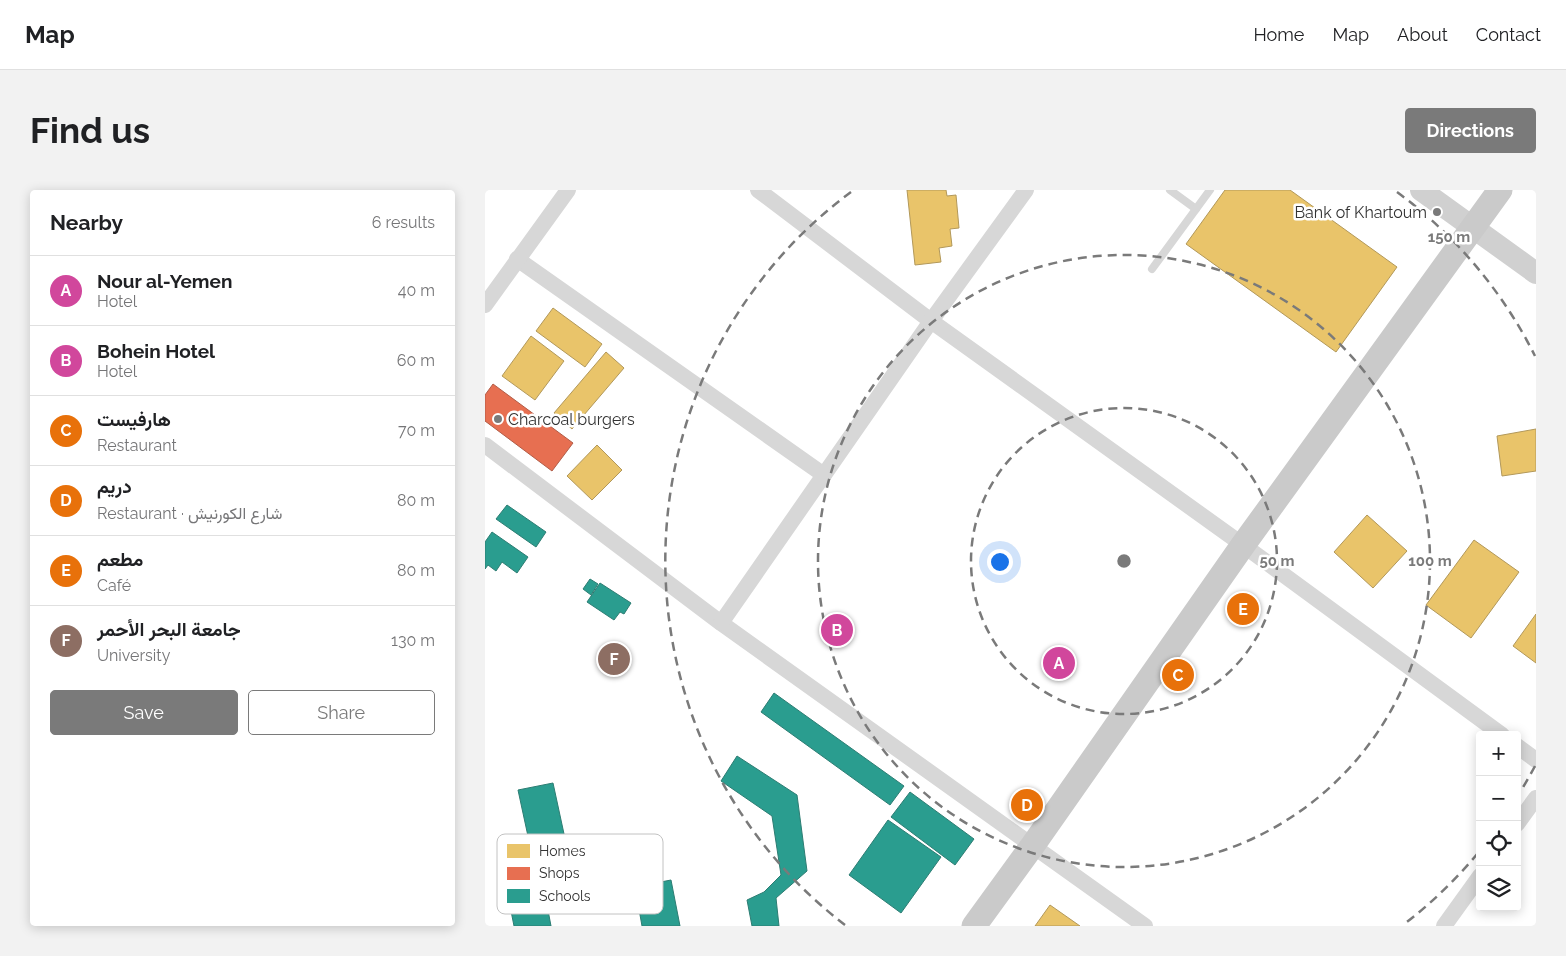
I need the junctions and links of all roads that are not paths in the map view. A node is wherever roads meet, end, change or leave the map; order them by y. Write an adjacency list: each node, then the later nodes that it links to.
1 (569, 190): 10 (street)
2 (758, 190): 14 (street)
3 (1026, 190): 14 (street)
4 (1170, 190): 8 (lane)
5 (1210, 190): 8 (lane)
6 (1421, 190): 9 (street)
7 (1500, 190): 9 (main road)
8 (1196, 209): 11 (lane)
9 (1473, 227): 12 (street); 17 (main road)
10 (517, 259): 13 (street); 16 (street)
11 (1152, 269)
12 (1536, 273)
13 (485, 305)
14 (931, 321): 16 (street); 17 (street)
15 (485, 445): 18 (street)
16 (824, 475): 18 (street)
17 (1243, 545): 19 (street); 24 (main road)
18 (721, 623): 24 (street)
19 (1497, 731)
20 (1521, 749): 21 (street)
21 (1536, 760)
22 (1536, 798): 23 (street)
23 (1519, 821)
24 (1033, 845): 26 (main road); 27 (street)
25 (1476, 882): 28 (street)
26 (974, 926)
27 (1145, 926)
28 (1444, 926)

